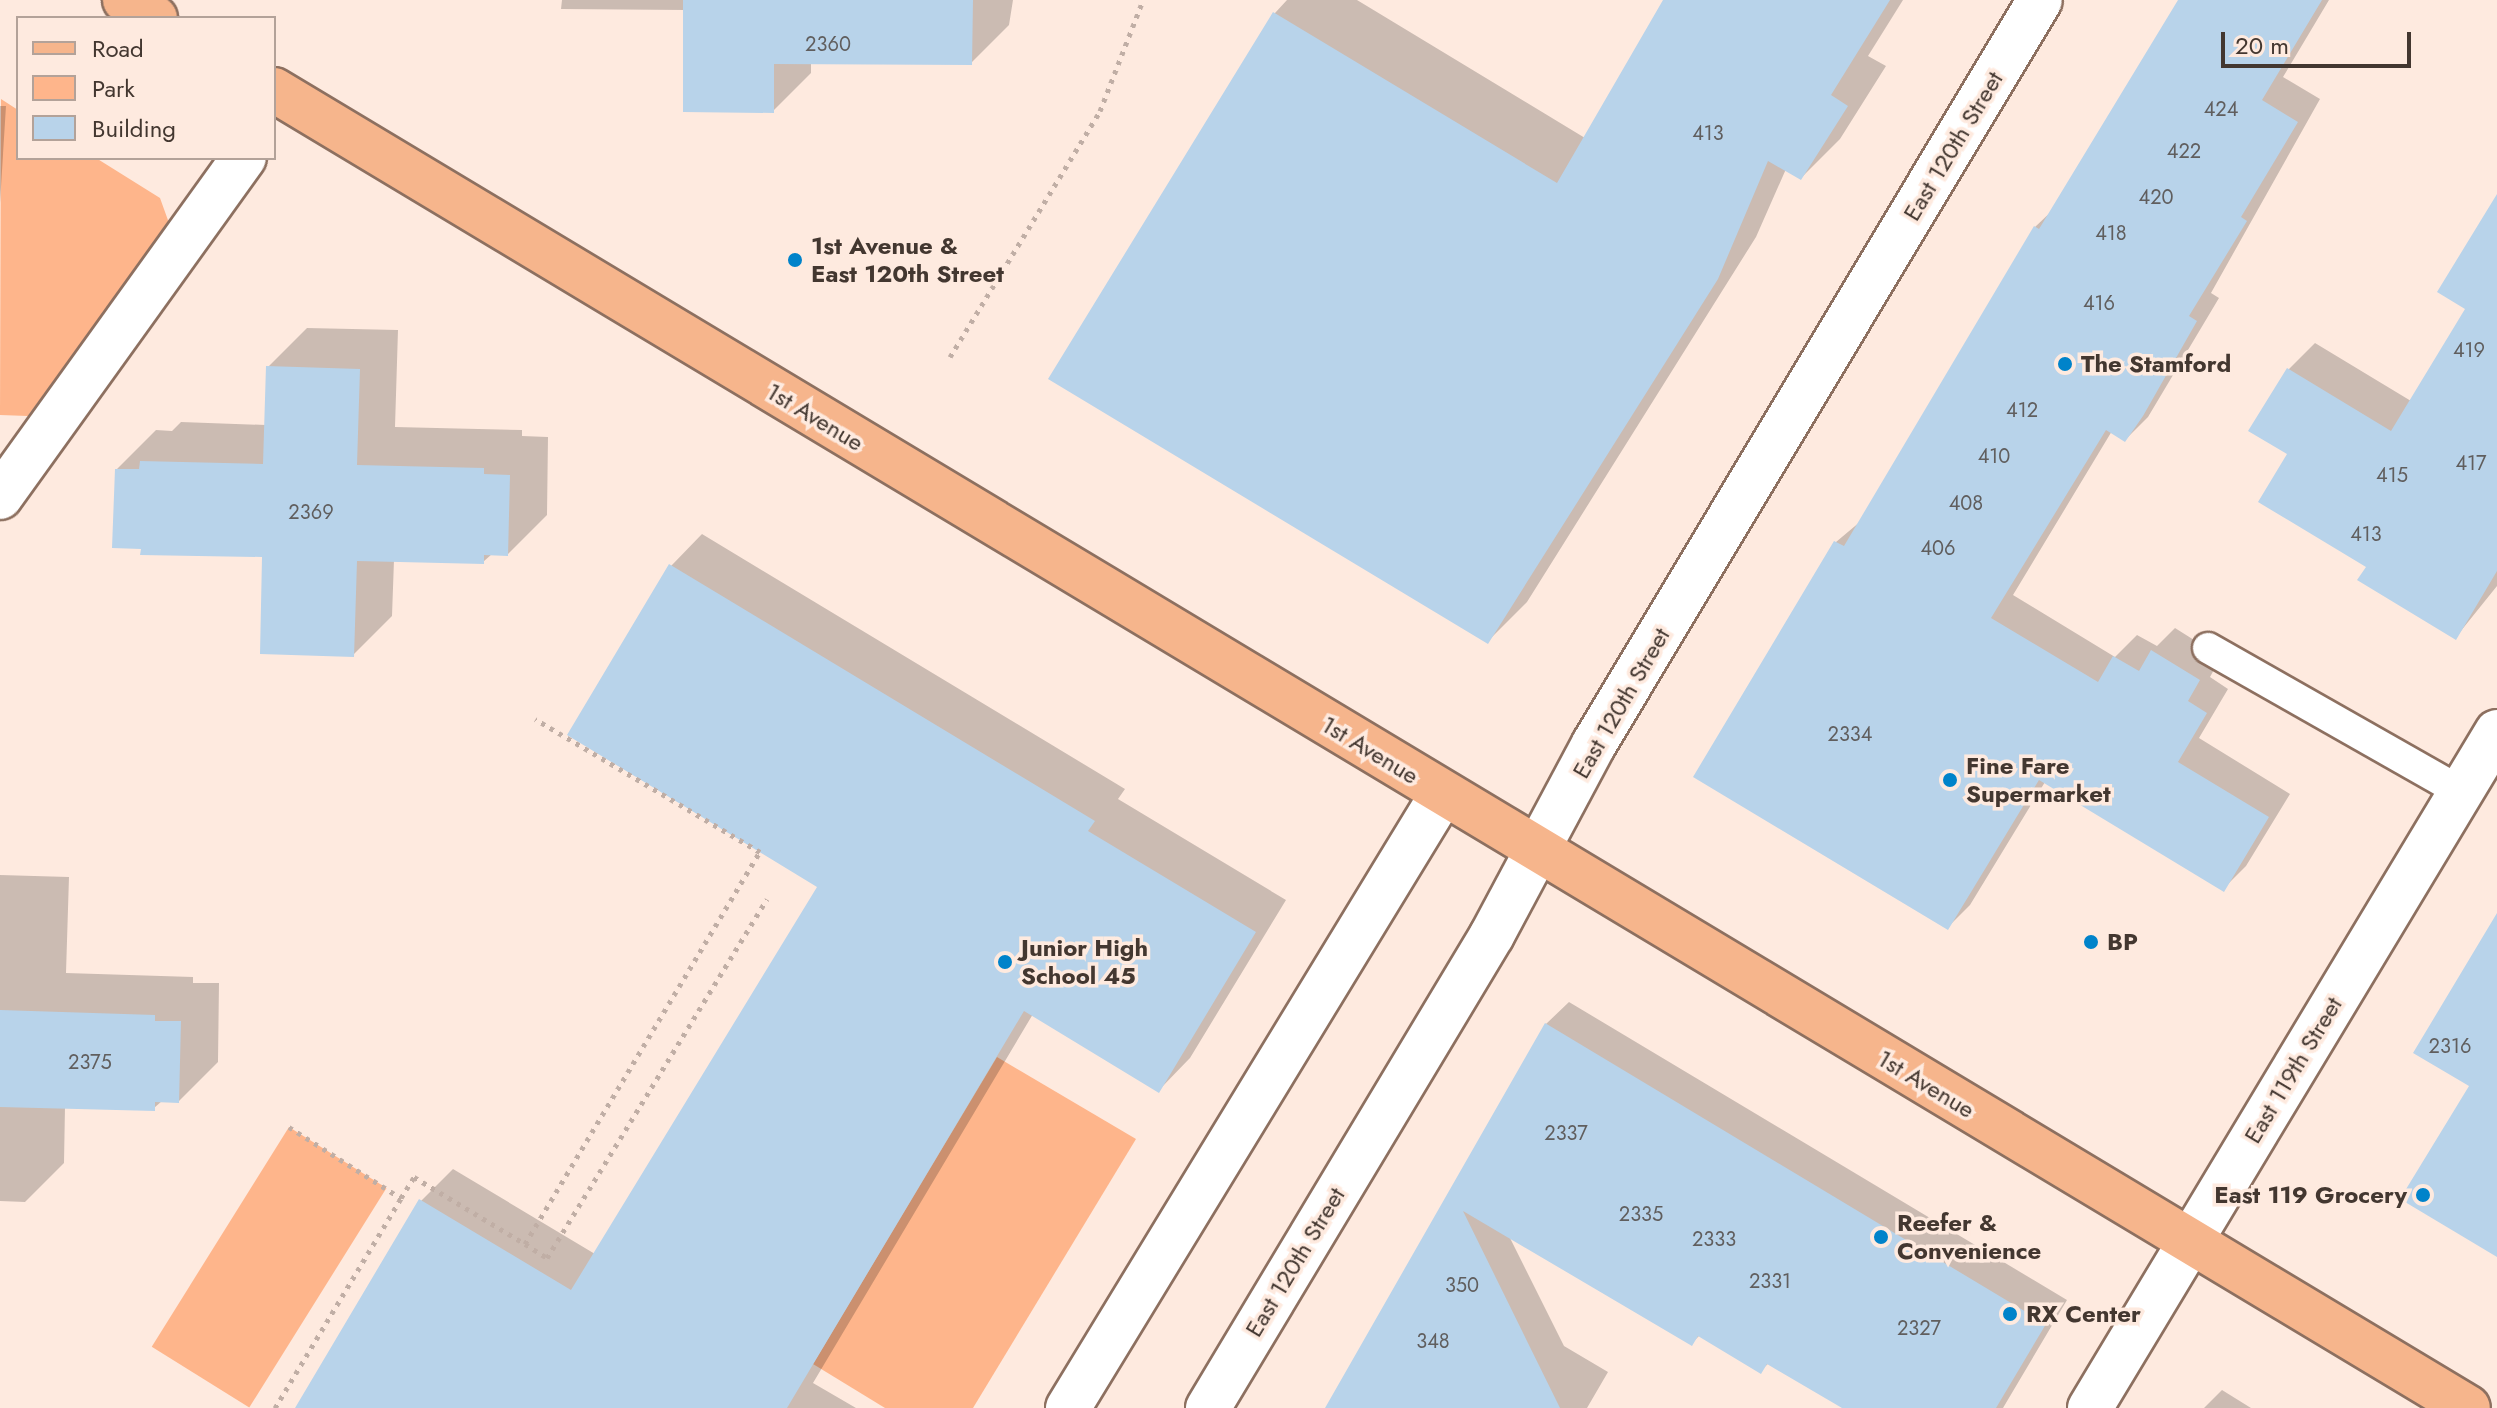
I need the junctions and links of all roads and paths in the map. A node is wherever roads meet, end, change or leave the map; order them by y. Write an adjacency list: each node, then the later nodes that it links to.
1 (125, 0): 4 (main road)
2 (1143, 0): 7 (path)
3 (2040, 0): 14 (street, East 120th Street)
4 (152, 16)
5 (277, 99): 13 (main road, 1st Avenue)
6 (243, 160): 8 (street)
7 (950, 357)
8 (0, 497)
9 (2208, 648): 12 (lane)
10 (535, 719): 19 (path)
11 (2497, 732): 12 (street, East 119th Street)
12 (2461, 792): 18 (street, East 119th Street)
13 (1443, 793): 14 (main road, 1st Avenue); 21 (street)
14 (1541, 849): 18 (main road, 1st Avenue); 22 (street, East 120th Street)
15 (767, 899): 19 (path)
16 (289, 1127): 17 (path)
17 (401, 1198): 19 (path); 20 (path)
18 (2189, 1243): 23 (street, East 119th Street); 24 (main road, 1st Avenue)
19 (525, 1244)
20 (275, 1408)
21 (1068, 1408)
22 (1208, 1408)
23 (2090, 1408)
24 (2468, 1408)

